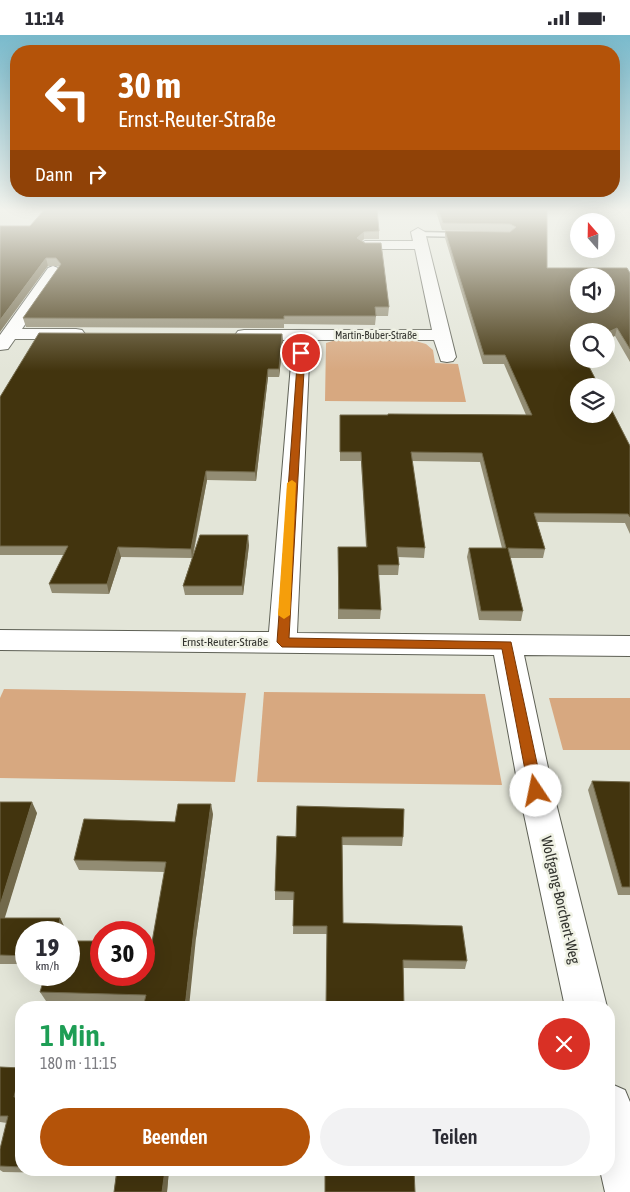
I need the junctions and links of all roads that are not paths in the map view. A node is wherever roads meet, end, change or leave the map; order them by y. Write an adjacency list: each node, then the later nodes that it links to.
1 (425, 263): 7 (street)
2 (53, 271): 3 (street)
3 (10, 334): 4 (street); 8 (street)
4 (89, 334)
5 (225, 335): 6 (street, Martin-Buber-Straße)
6 (302, 335): 7 (street, Martin-Buber-Straße); 11 (street)
7 (442, 335): 9 (street)
8 (0, 349)
9 (447, 357)
10 (0, 640): 11 (street, Ernst-Reuter-Straße)
11 (282, 642): 12 (street, Ernst-Reuter-Straße)
12 (507, 645): 13 (street, Ernst-Reuter-Straße); 14 (street, Wolfgang-Borchert-Weg)
13 (630, 646)
14 (585, 1001)
15 (615, 1132): 16 (street)
16 (629, 1192)

